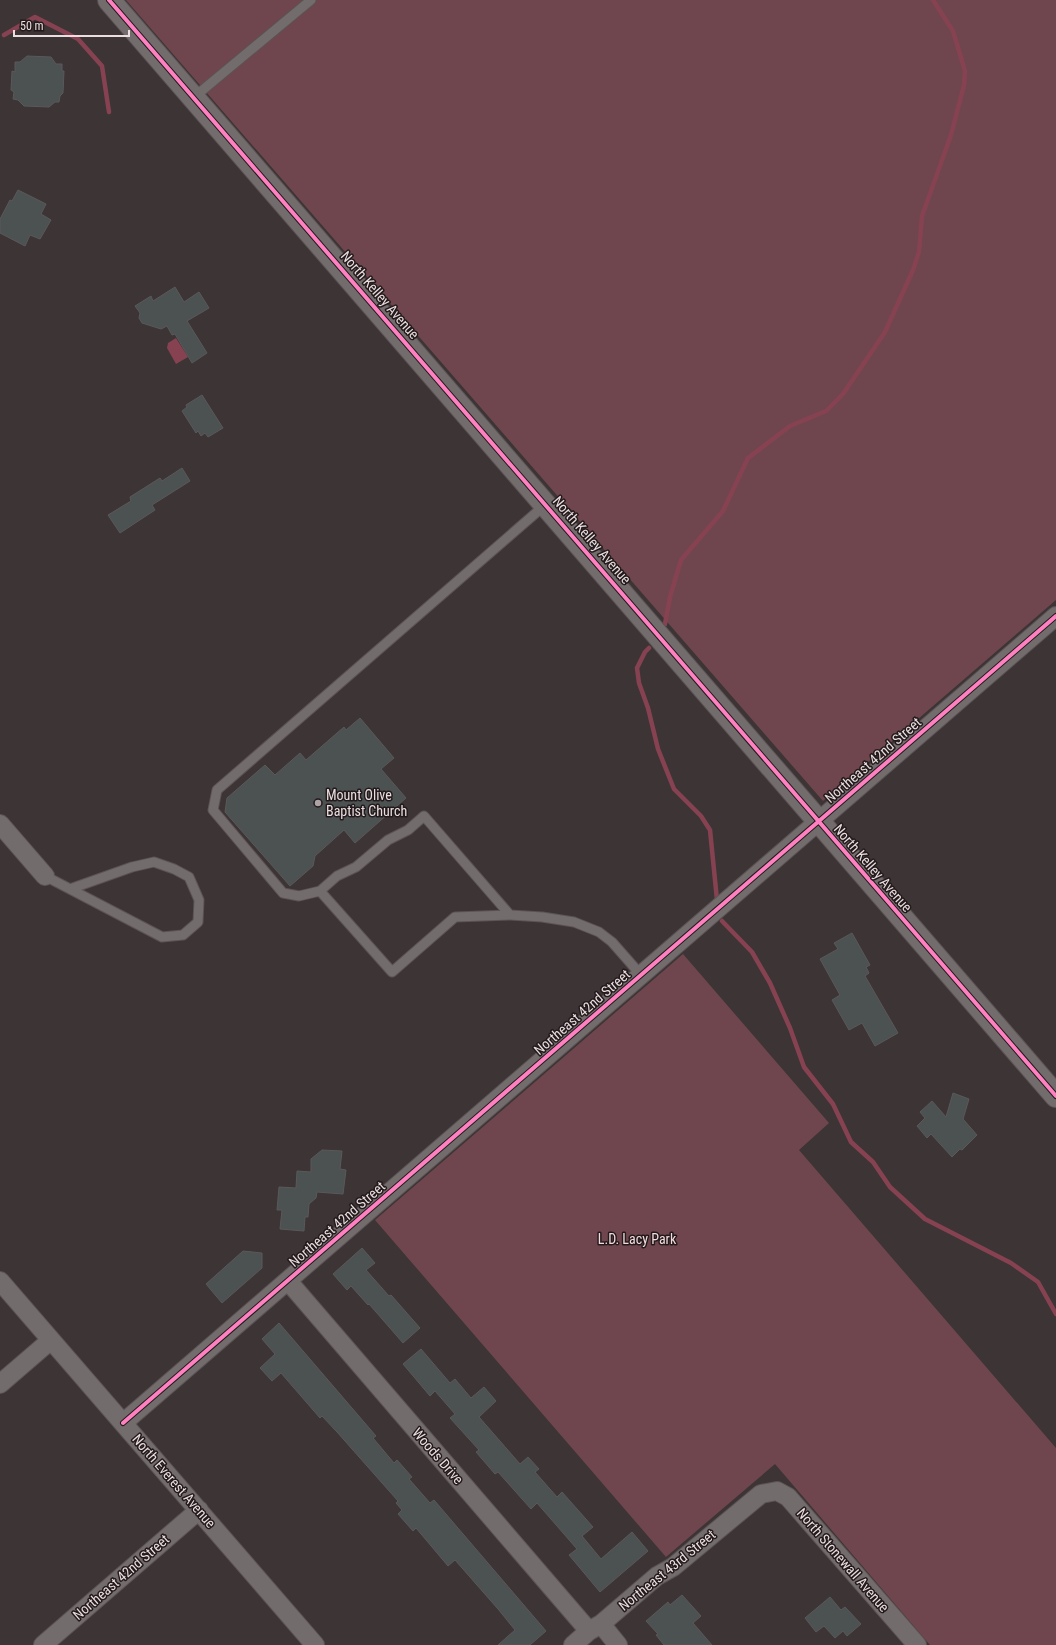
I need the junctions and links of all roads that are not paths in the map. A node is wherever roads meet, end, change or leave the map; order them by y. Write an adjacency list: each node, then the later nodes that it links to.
1 (109, 0): 3 (street, North Kelley Avenue)
2 (311, 0): 3 (lane)
3 (193, 98): 4 (street, North Kelley Avenue)
4 (546, 504): 6 (street, North Kelley Avenue); 10 (lane)
5 (1053, 624): 6 (street, Northeast 42nd Street)
6 (818, 822): 12 (street, Northeast 42nd Street); 13 (street, North Kelley Avenue)
7 (0, 824): 8 (street)
8 (45, 876): 9 (lane)
9 (70, 889): 9 (lane)
10 (320, 891): 11 (lane); 11 (lane)
11 (510, 915): 12 (lane)
12 (642, 975): 15 (street, Northeast 42nd Street)
13 (1056, 1096)
14 (0, 1281): 16 (street, North Everest Avenue)
15 (288, 1281): 18 (street, Northeast 42nd Street); 21 (street, Woods Drive)
16 (51, 1340): 17 (street); 18 (street, North Everest Avenue)
17 (0, 1384)
18 (123, 1423): 20 (street, North Everest Avenue)
19 (761, 1494): 21 (street, Northeast 43rd Street); 26 (street, North Stonewall Avenue)
20 (199, 1510): 22 (street, Northeast 42nd Street); 23 (street, North Everest Avenue)
21 (595, 1628): 24 (street, Northeast 43rd Street); 25 (street, Woods Drive)
22 (43, 1645)
23 (315, 1645)
24 (573, 1645)
25 (618, 1645)
26 (917, 1645)

